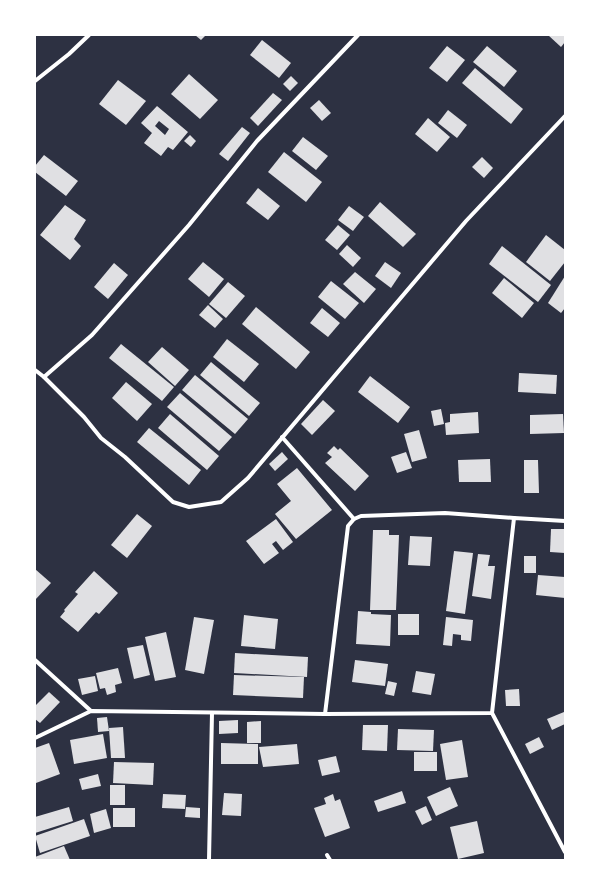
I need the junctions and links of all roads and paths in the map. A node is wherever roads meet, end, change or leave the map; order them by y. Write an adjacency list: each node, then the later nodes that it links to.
1 (90, 35): 3 (street)
2 (358, 35): 6 (street)
3 (35, 81)
4 (565, 116): 7 (street)
5 (35, 370): 6 (street)
6 (44, 377): 7 (street)
7 (282, 437): 9 (street)
8 (514, 518): 9 (street); 10 (street); 14 (street)
9 (354, 519): 15 (street)
10 (565, 521)
11 (35, 660): 12 (street)
12 (91, 711): 13 (street); 16 (street)
13 (212, 713): 15 (street); 19 (street)
14 (492, 713): 15 (street); 17 (street)
15 (325, 714)
16 (35, 738)
17 (565, 852)
18 (327, 855): 20 (street)
19 (209, 860)
20 (330, 860)

